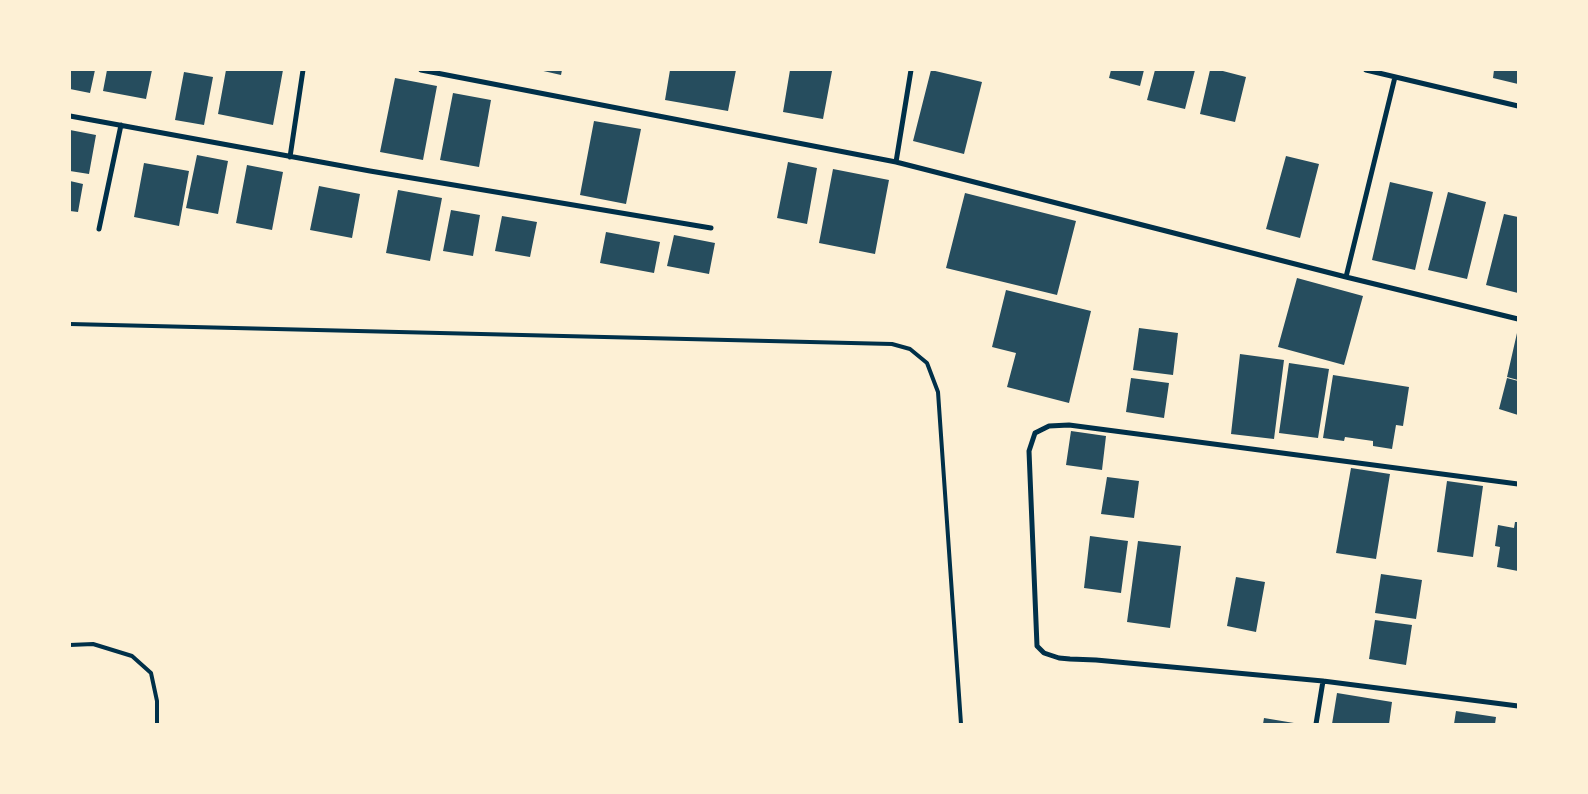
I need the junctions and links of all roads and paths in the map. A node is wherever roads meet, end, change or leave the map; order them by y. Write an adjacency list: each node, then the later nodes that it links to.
1 (303, 70): 9 (street)
2 (421, 70): 10 (street)
3 (911, 70): 10 (street)
4 (1366, 70): 5 (street)
5 (1395, 77): 6 (street); 13 (street)
6 (1518, 106)
7 (70, 116): 8 (street)
8 (121, 126): 9 (street); 12 (street)
9 (290, 157): 11 (street)
10 (896, 162): 13 (street)
11 (711, 228)
12 (99, 229)
13 (1346, 277): 14 (street)
14 (1518, 319)
15 (70, 324): 21 (lane)
16 (1518, 484): 18 (street)
17 (70, 645): 20 (lane)
18 (1324, 681): 19 (street); 22 (street)
19 (1518, 706)
20 (157, 724)
21 (961, 724)
22 (1316, 724)

